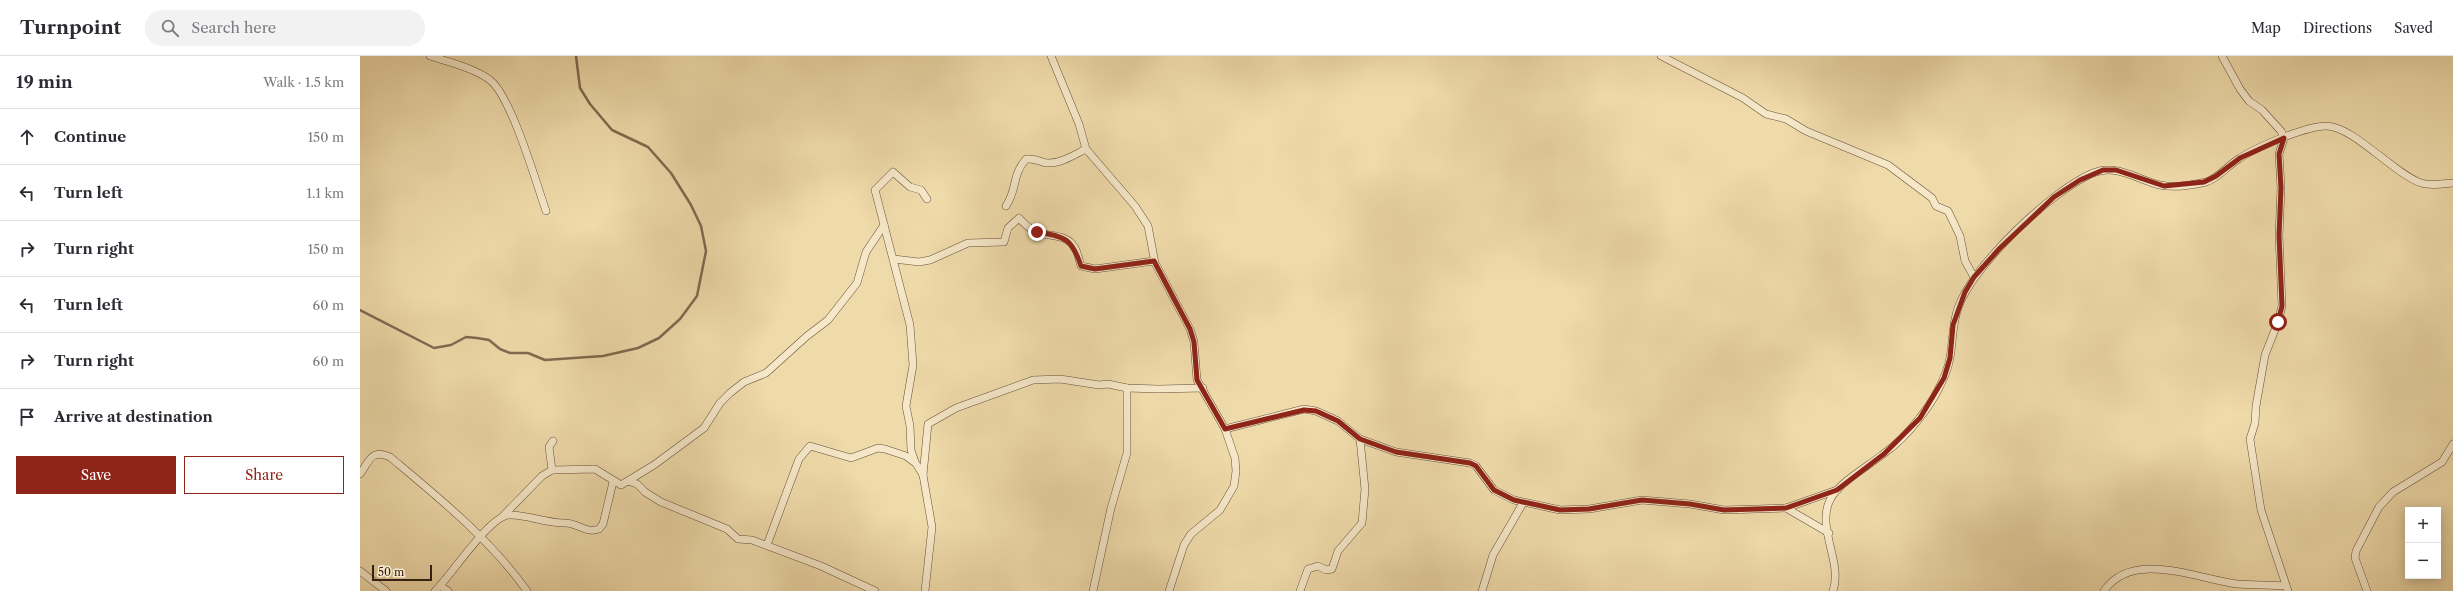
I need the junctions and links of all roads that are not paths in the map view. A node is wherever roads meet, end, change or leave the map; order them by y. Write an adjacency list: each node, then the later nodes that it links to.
1 (430, 56): 10 (street)
2 (1051, 56): 6 (street)
3 (1661, 56): 14 (street)
4 (2222, 56): 5 (street)
5 (2284, 138): 7 (street); 14 (street); 36 (street)
6 (1086, 150): 9 (street); 13 (street)
7 (2453, 183)
8 (927, 198): 11 (street)
9 (1006, 206)
10 (546, 210)
11 (884, 225): 12 (street); 25 (street)
12 (894, 259): 13 (street); 21 (street)
13 (1154, 261): 16 (street)
14 (1974, 277): 27 (street)
15 (1127, 388): 16 (street); 24 (street); 43 (street)
16 (1202, 388): 17 (street)
17 (1225, 429): 18 (street); 44 (street)
18 (1360, 439): 28 (street); 45 (street)
19 (553, 441): 22 (street)
20 (2453, 444): 49 (street)
21 (915, 462): 24 (street); 33 (street)
22 (552, 470): 26 (street); 30 (street)
23 (360, 474): 32 (street)
24 (923, 475): 42 (street)
25 (628, 481): 26 (street); 33 (street)
26 (613, 482): 30 (street)
27 (1837, 490): 29 (street); 31 (street)
28 (1523, 503): 29 (street); 46 (street)
29 (1786, 508): 31 (street)
30 (503, 516): 32 (street)
31 (1829, 533): 47 (street)
32 (481, 536): 35 (street); 40 (street)
33 (767, 545): 41 (street)
34 (360, 571): 37 (street)
35 (440, 586): 38 (street); 39 (street)
36 (2287, 588): 48 (street)
37 (386, 591)
38 (435, 591)
39 (448, 591)
40 (527, 591)
41 (875, 591)
42 (925, 591)
43 (1093, 591)
44 (1168, 591)
45 (1300, 591)
46 (1482, 591)
47 (1833, 591)
48 (2104, 591)
49 (2367, 591)

